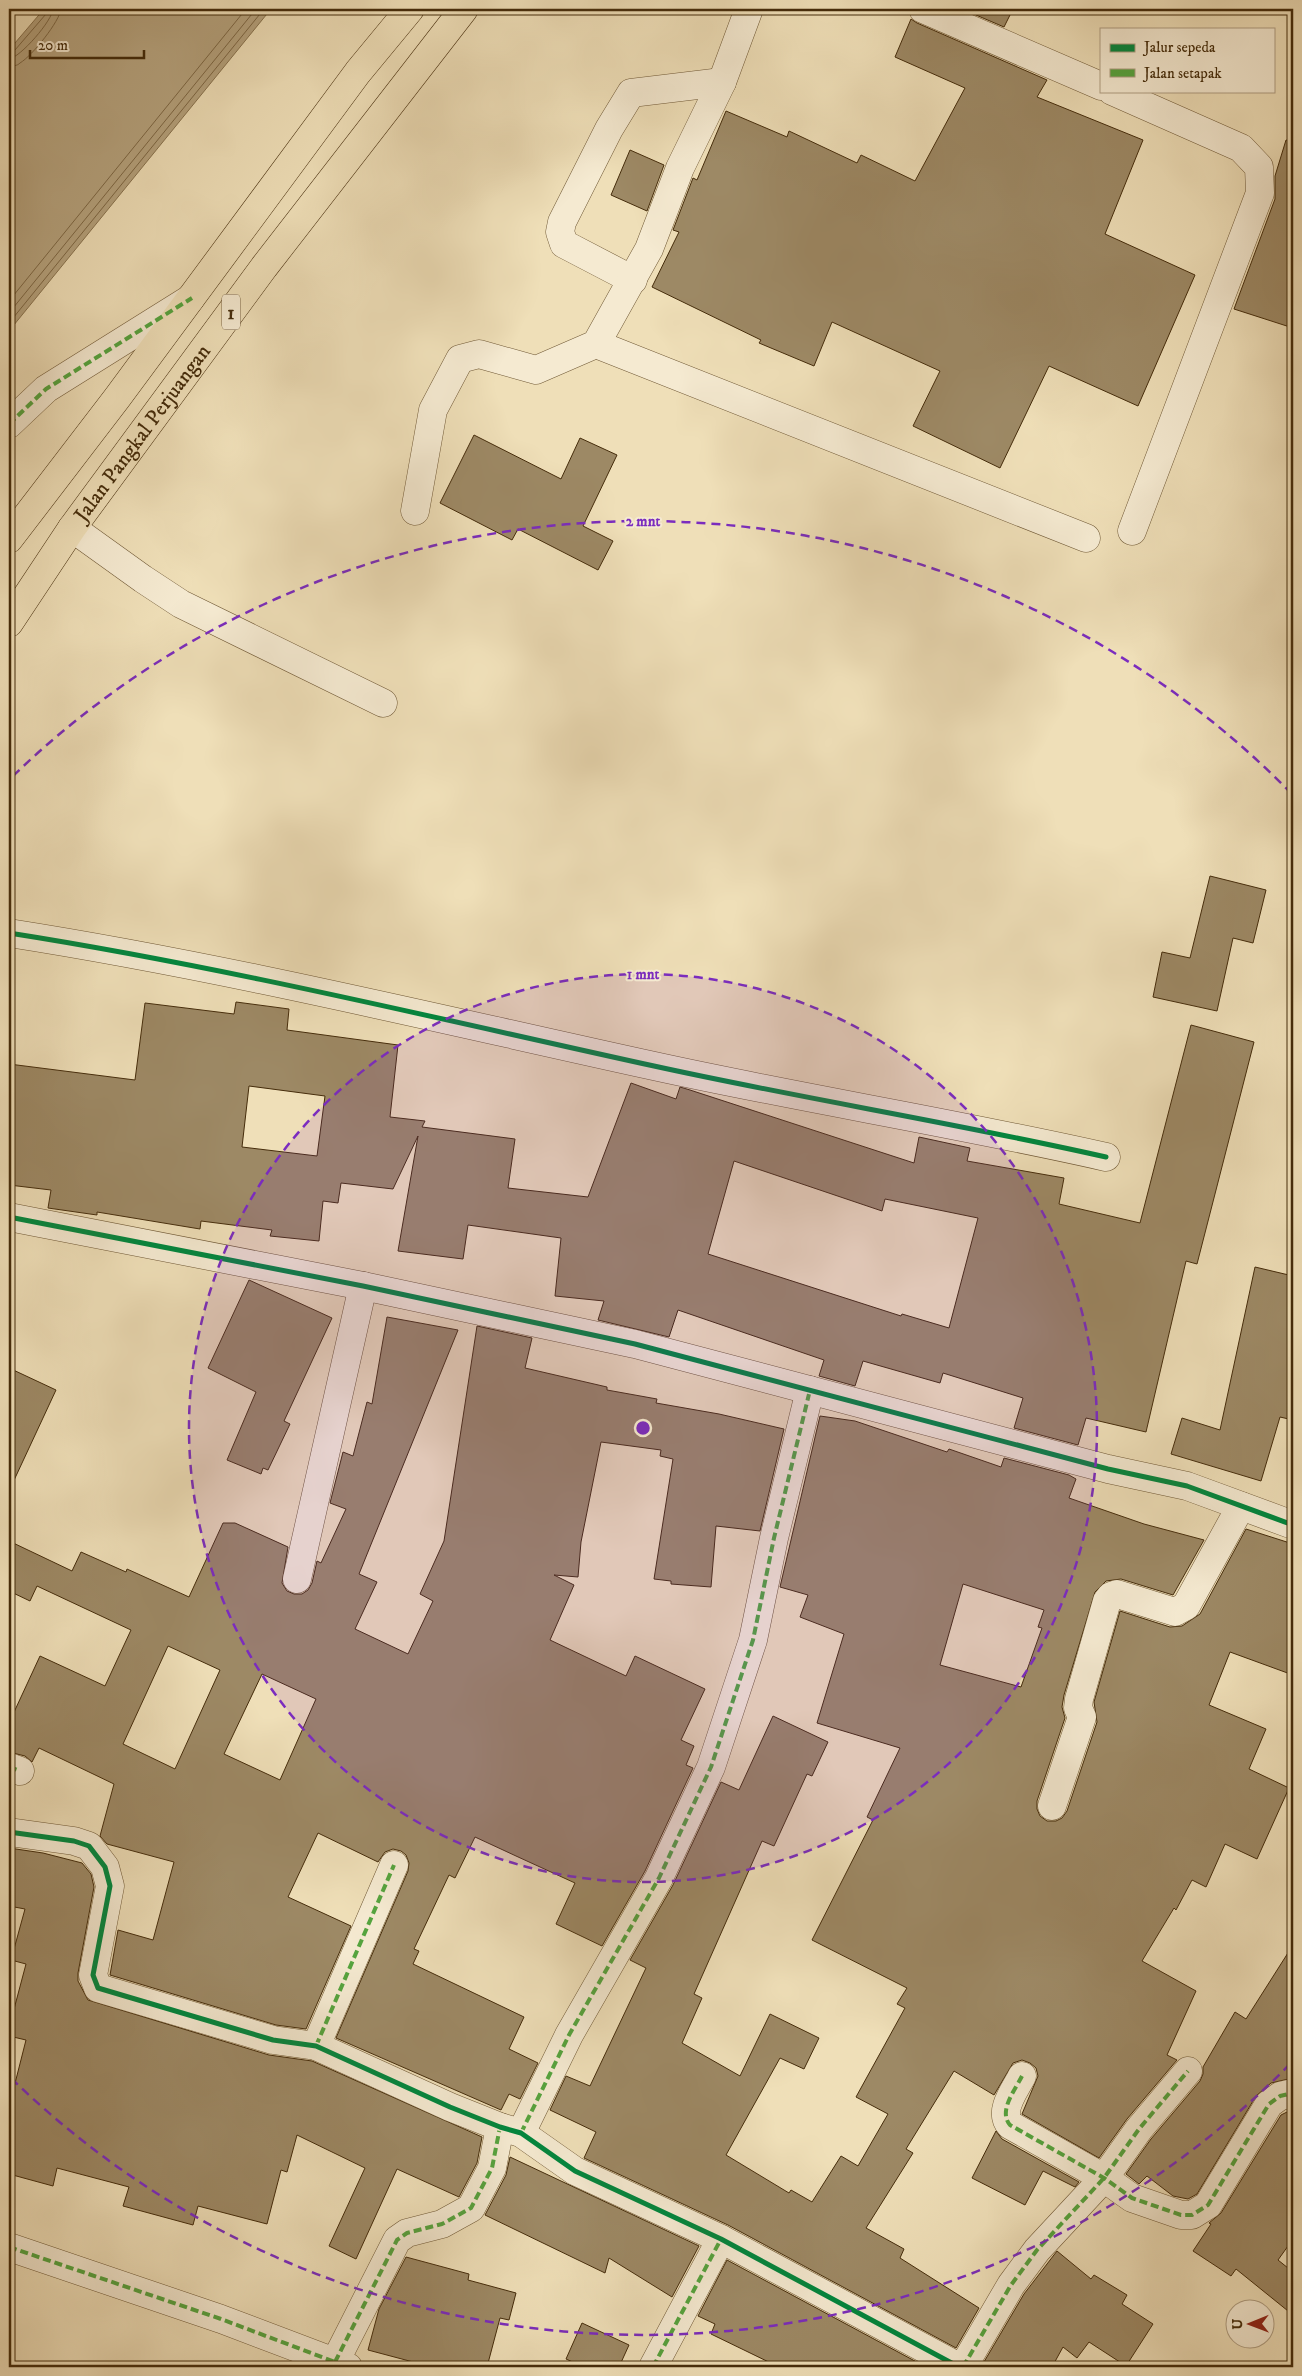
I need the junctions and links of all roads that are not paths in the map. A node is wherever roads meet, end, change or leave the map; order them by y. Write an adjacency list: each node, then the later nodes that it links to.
1 (410, 9): 9 (main road, Jalan Pangkal Perjuangan / 1)
2 (464, 9): 14 (main road, Jalan Pangkal Perjuangan / 1)
3 (749, 9): 5 (street)
4 (923, 9): 6 (street)
5 (722, 82): 8 (street); 8 (street)
6 (1100, 86)
7 (1114, 92): 13 (street)
8 (633, 280): 10 (street)
9 (192, 298): 11 (street); 16 (main road, Jalan Pangkal Perjuangan / 1)
10 (596, 344): 12 (street); 15 (street)
11 (9, 424)
12 (415, 511)
13 (1132, 531)
14 (82, 535): 17 (main road, Jalan Pangkal Perjuangan / 1); 18 (street)
15 (1086, 538)
16 (9, 539)
17 (9, 623)
18 (383, 703)
19 (9, 932): 20 (street)
20 (1106, 1157)
21 (9, 1217): 22 (street)
22 (363, 1286): 23 (street); 26 (street)
23 (810, 1390): 24 (street); 34 (street)
24 (1241, 1506): 25 (street); 27 (street)
25 (1293, 1525)
26 (297, 1579)
27 (1052, 1806)
28 (9, 1832): 30 (street)
29 (394, 1865): 30 (street)
30 (316, 2046): 34 (street)
31 (1188, 2071): 35 (street)
32 (1022, 2076): 35 (street)
33 (1293, 2093): 35 (street)
34 (511, 2130): 36 (street); 38 (street)
35 (1104, 2178): 41 (street)
36 (721, 2239): 39 (street); 40 (street)
37 (9, 2247): 38 (street)
38 (342, 2365)
39 (653, 2367)
40 (959, 2367)
41 (963, 2367)

